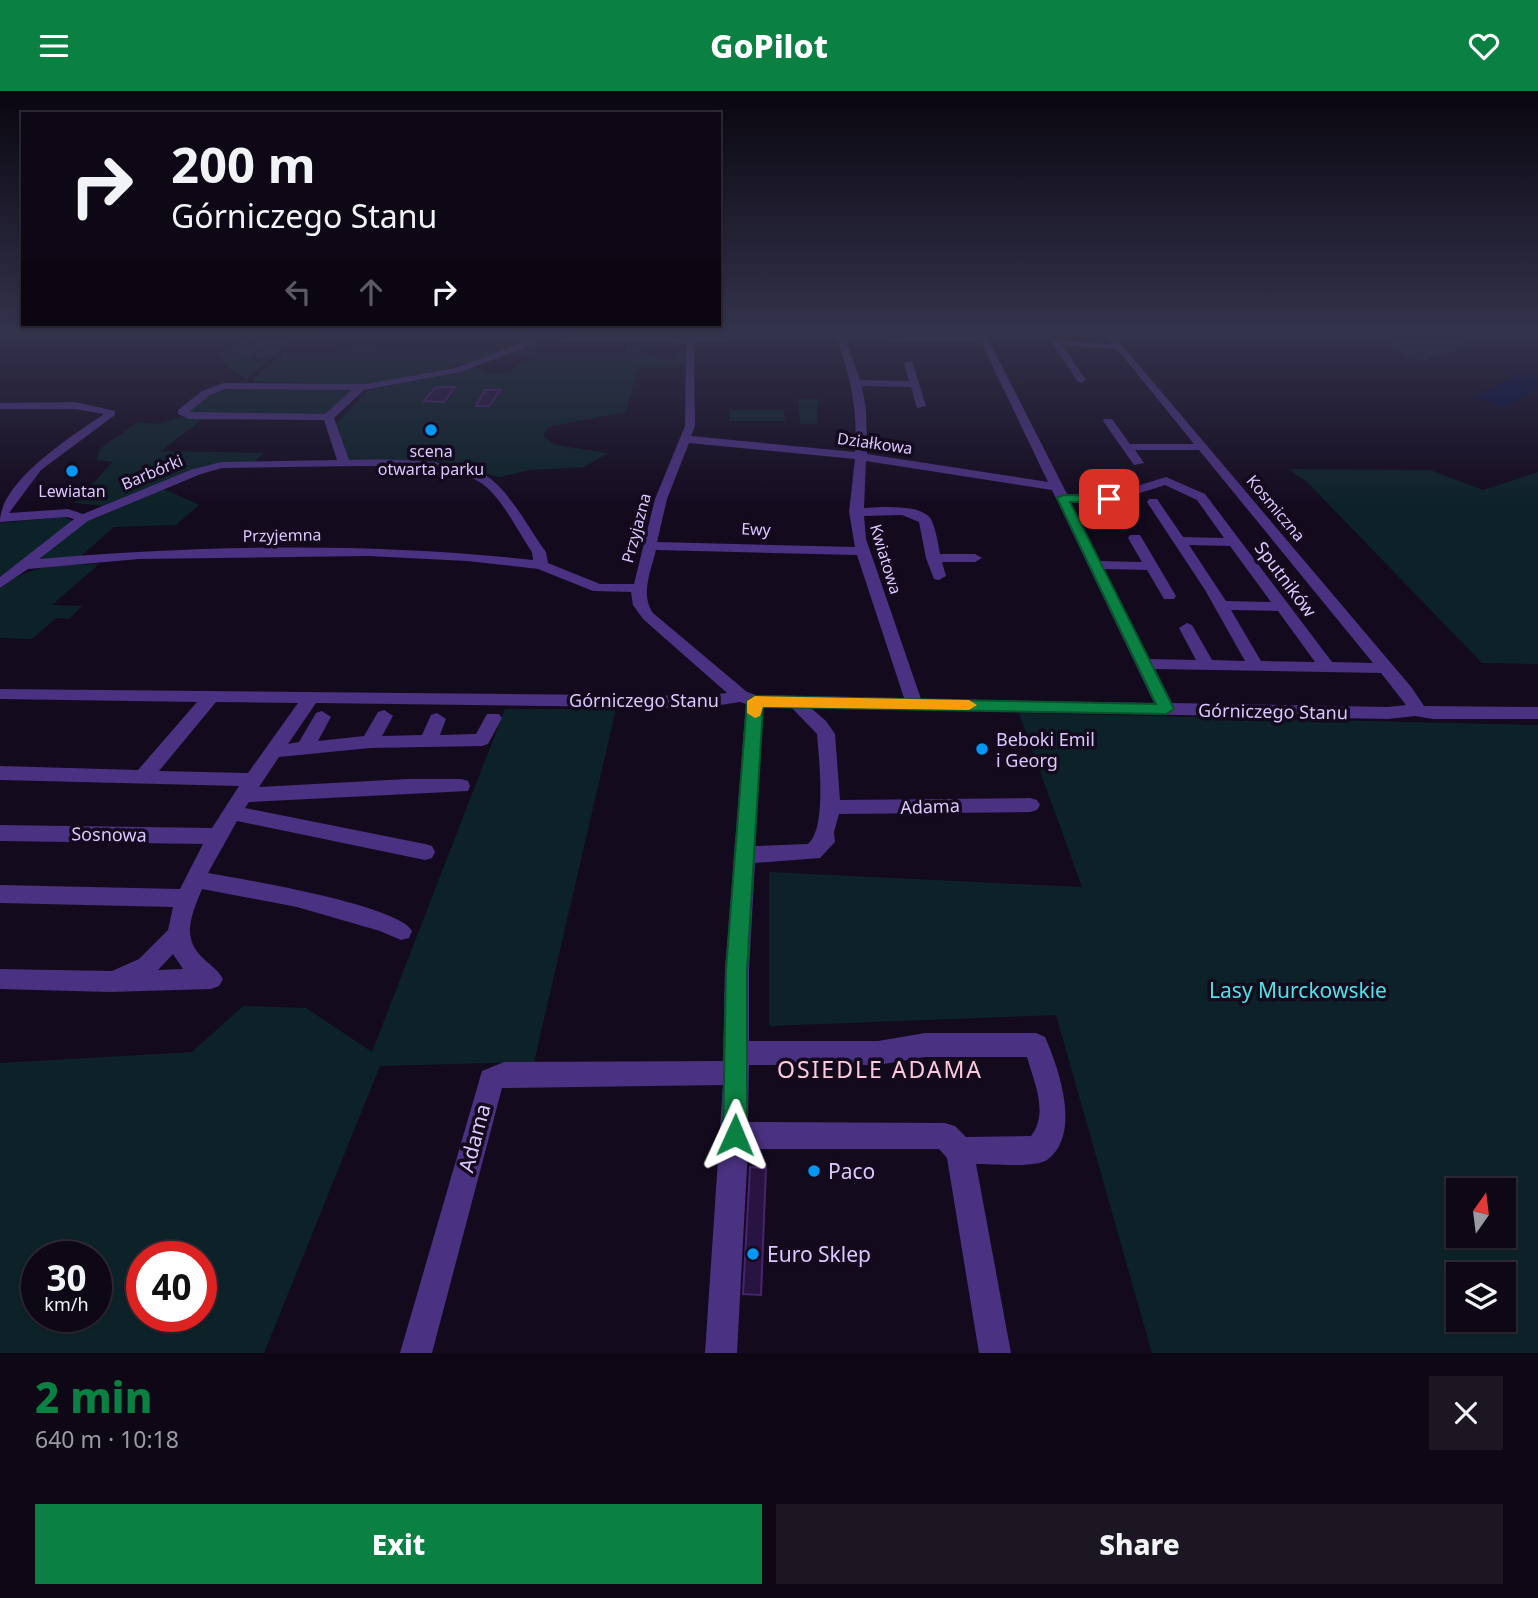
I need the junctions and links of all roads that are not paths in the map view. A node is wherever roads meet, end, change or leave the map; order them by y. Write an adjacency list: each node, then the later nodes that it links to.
1 (214, 390): 10 (street)
2 (358, 390): 10 (street)
3 (692, 390): 12 (street, Przyjazna)
4 (857, 390): 15 (street, Kwiatowa)
5 (917, 390): 9 (street)
6 (1009, 390): 19 (street)
7 (1156, 390): 14 (street, Kosmiczna)
8 (0, 406): 22 (street)
9 (921, 406)
10 (328, 417): 17 (street)
11 (1108, 421): 13 (street)
12 (686, 439): 15 (street, Działkowa); 27 (street, Przyjazna)
13 (1126, 447): 14 (street); 16 (street)
14 (1203, 447): 46 (street, Kosmiczna)
15 (859, 456): 19 (street, Działkowa); 21 (street, Kwiatowa)
16 (1139, 463)
17 (342, 465): 23 (street, Barbórki); 32 (street, Barbórki)
18 (1166, 481): 19 (street, Działkowa); 26 (street, Sputników)
19 (1060, 492): 33 (street)
20 (1153, 502): 25 (street)
21 (855, 512): 28 (street, Kwiatowa); 29 (street)
22 (0, 517): 23 (street)
23 (83, 518): 31 (street, Barbórki)
24 (1135, 538): 34 (street)
25 (1178, 541): 26 (street); 39 (street)
26 (1234, 542): 40 (street, Sputników)
27 (649, 546): 28 (street, Ewy); 37 (street, Przyjazna)
28 (862, 551): 52 (street, Kwiatowa)
29 (933, 558): 30 (street); 35 (street)
30 (975, 558)
31 (23, 565): 32 (street, Przyjemna); 36 (street, Barbórki)
32 (541, 565): 37 (street, Przyjemna)
33 (1097, 565): 34 (street); 42 (street)
34 (1152, 566): 38 (street)
35 (939, 576)
36 (0, 583)
37 (638, 588): 50 (street, Przyjazna)
38 (1169, 596)
39 (1221, 605): 40 (street); 44 (street)
40 (1284, 607): 45 (street, Sputników)
41 (1187, 628): 43 (street)
42 (1143, 664): 43 (street); 53 (street)
43 (1207, 665): 44 (street)
44 (1256, 666): 45 (street)
45 (1326, 667): 46 (street)
46 (1386, 668): 54 (street, Kosmiczna)
47 (0, 694): 48 (street, Górniczego Stanu)
48 (210, 698): 49 (street, Górniczego Stanu); 65 (street)
49 (310, 699): 50 (street, Górniczego Stanu); 63 (street)
50 (748, 699): 51 (street, Górniczego Stanu); 74 (street)
51 (798, 702): 52 (street, Górniczego Stanu); 69 (street)
52 (914, 704): 53 (street, Górniczego Stanu)
53 (1166, 709): 54 (street, Górniczego Stanu)
54 (1415, 710): 55 (street, Górniczego Stanu)
55 (1538, 713)
56 (384, 716): 61 (street)
57 (322, 717): 62 (street)
58 (492, 718): 60 (street)
59 (437, 719): 60 (street)
60 (429, 740): 61 (street)
61 (370, 743): 62 (street)
62 (306, 749): 63 (street)
63 (276, 751): 67 (street)
64 (0, 773): 65 (street)
65 (144, 776): 67 (street)
66 (461, 786): 67 (street)
67 (250, 787): 70 (street)
68 (1030, 805): 69 (street, Adama)
69 (831, 807): 74 (street)
70 (233, 813): 72 (street); 73 (street)
71 (0, 832): 72 (street, Sosnowa)
72 (218, 836): 75 (street)
73 (425, 852)
74 (744, 855): 81 (street)
75 (192, 888): 76 (street); 77 (street); 78 (street)
76 (0, 894)
77 (401, 932)
78 (178, 934): 80 (street); 80 (street)
79 (0, 979): 80 (street)
80 (109, 982)
81 (736, 1063): 82 (street); 83 (street, Adama); 84 (street, Adama)
82 (735, 1135): 83 (street, Adama); 85 (street)
83 (961, 1151): 86 (street)
84 (416, 1353)
85 (721, 1353)
86 (995, 1353)

